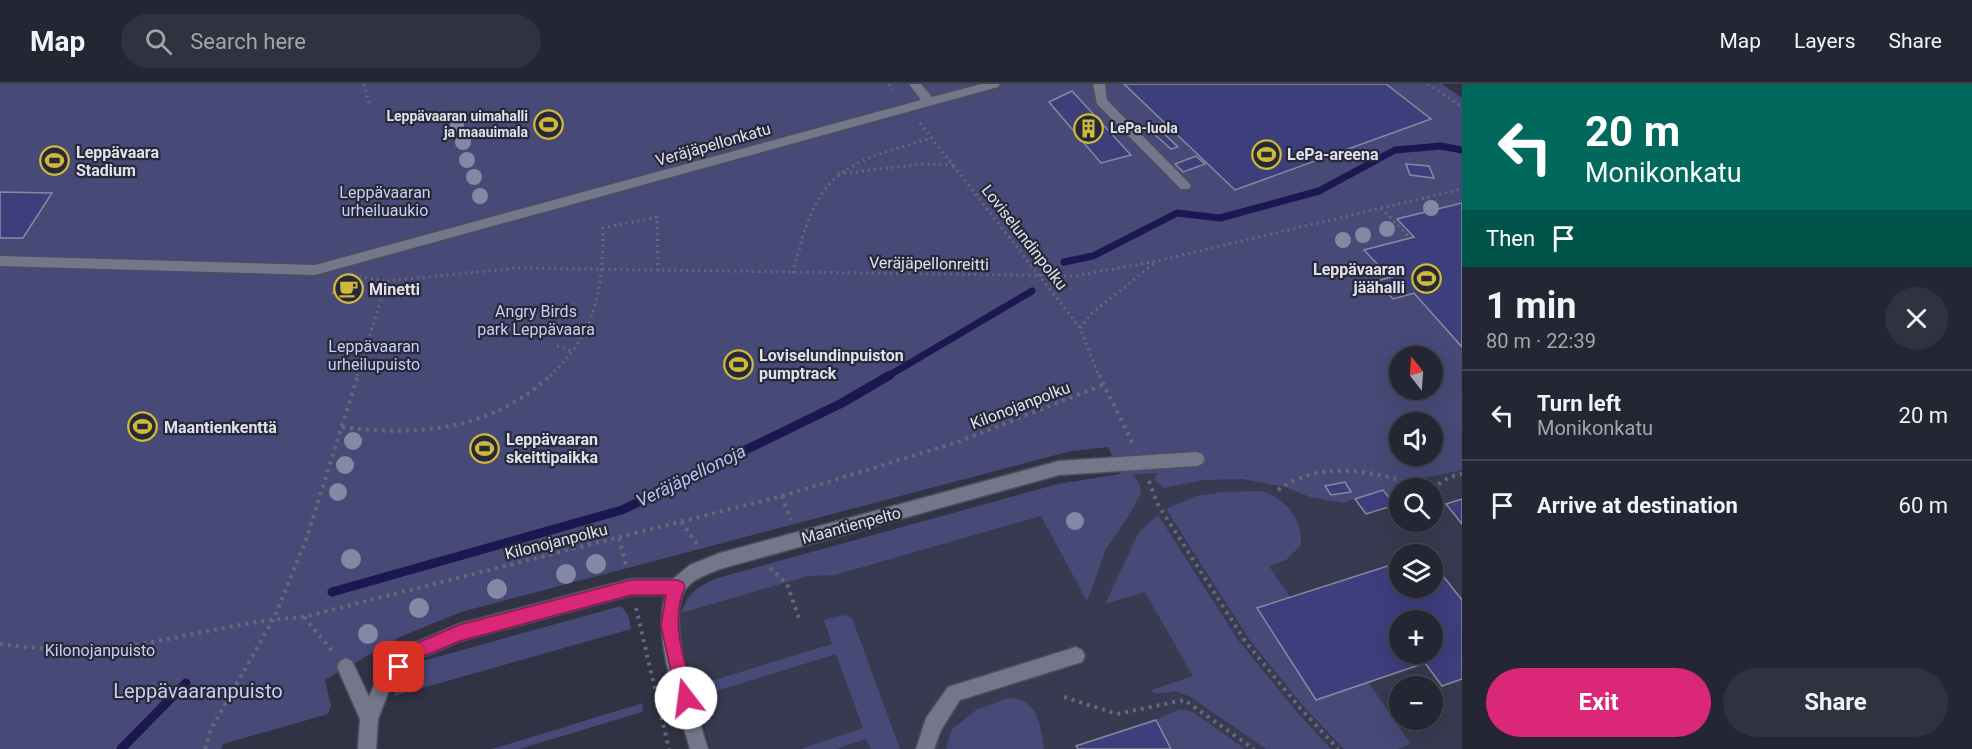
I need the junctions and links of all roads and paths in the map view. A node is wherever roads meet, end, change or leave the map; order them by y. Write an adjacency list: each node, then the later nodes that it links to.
1 (364, 84): 9 (path)
2 (889, 84): 7 (path)
3 (915, 84): 8 (street)
4 (994, 84): 8 (street, Veräjäpellonkatu)
5 (1100, 84): 15 (street)
6 (1428, 84): 10 (path)
7 (893, 90)
8 (929, 102): 19 (street, Veräjäpellonkatu)
9 (369, 103)
10 (1462, 107)
11 (916, 118): 12 (path, Loviselundinpolku)
12 (932, 138): 13 (path, Loviselundinpolku); 14 (path)
13 (954, 165): 14 (path); 25 (path, Loviselundinpolku)
14 (837, 175): 23 (path)
15 (1185, 186)
16 (1462, 189): 17 (path, Veräjäpellonreitti)
17 (1380, 207): 18 (path); 20 (path, Veräjäpellonreitti)
18 (1408, 236)
19 (0, 261)
20 (1157, 261): 25 (path, Veräjäpellonreitti); 27 (path)
21 (603, 270): 22 (path, Veräjäpellonreitti); 22 (path); 26 (path, Veräjäpellonreitti); 29 (path)
22 (658, 271): 23 (path, Veräjäpellonreitti)
23 (793, 273): 25 (path, Veräjäpellonreitti)
24 (356, 276): 26 (path, Veräjäpellonreitti)
25 (1041, 277): 27 (path, Loviselundinpolku)
26 (387, 281): 31 (path)
27 (1080, 328): 30 (path, Loviselundinpolku)
28 (556, 346): 29 (path)
29 (572, 351): 31 (path)
30 (1103, 386): 33 (path, Loviselundinpolku); 39 (path, Kilonojanpolku)
31 (342, 428): 46 (path)
32 (1197, 459): 33 (street, Maantienpelto)
33 (1139, 460): 41 (street, Maantienpelto)
34 (1462, 474): 36 (path)
35 (1395, 478): 37 (path)
36 (1443, 481)
37 (1278, 490)
38 (1157, 503): 59 (path)
39 (681, 522): 40 (path, Kilonojanpolku); 42 (path)
40 (619, 538): 43 (path); 45 (path, Kilonojanpolku)
41 (756, 551): 42 (street, Maantienpelto); 47 (path)
42 (712, 564): 44 (street, Maantienpelto)
43 (631, 587): 44 (street); 52 (street); 55 (path)
44 (677, 587): 56 (street)
45 (303, 617): 46 (path, Kilonojanpolku); 50 (path)
46 (274, 618): 48 (path, Kilonojanpolku); 53 (path)
47 (799, 618)
48 (0, 644)
49 (1077, 656): 57 (street)
50 (346, 667): 52 (street)
51 (1064, 698): 58 (path)
52 (369, 719): 54 (street)
53 (205, 749)
54 (368, 749)
55 (669, 749)
56 (699, 749)
57 (925, 749)
58 (1254, 749)
59 (1338, 749)

